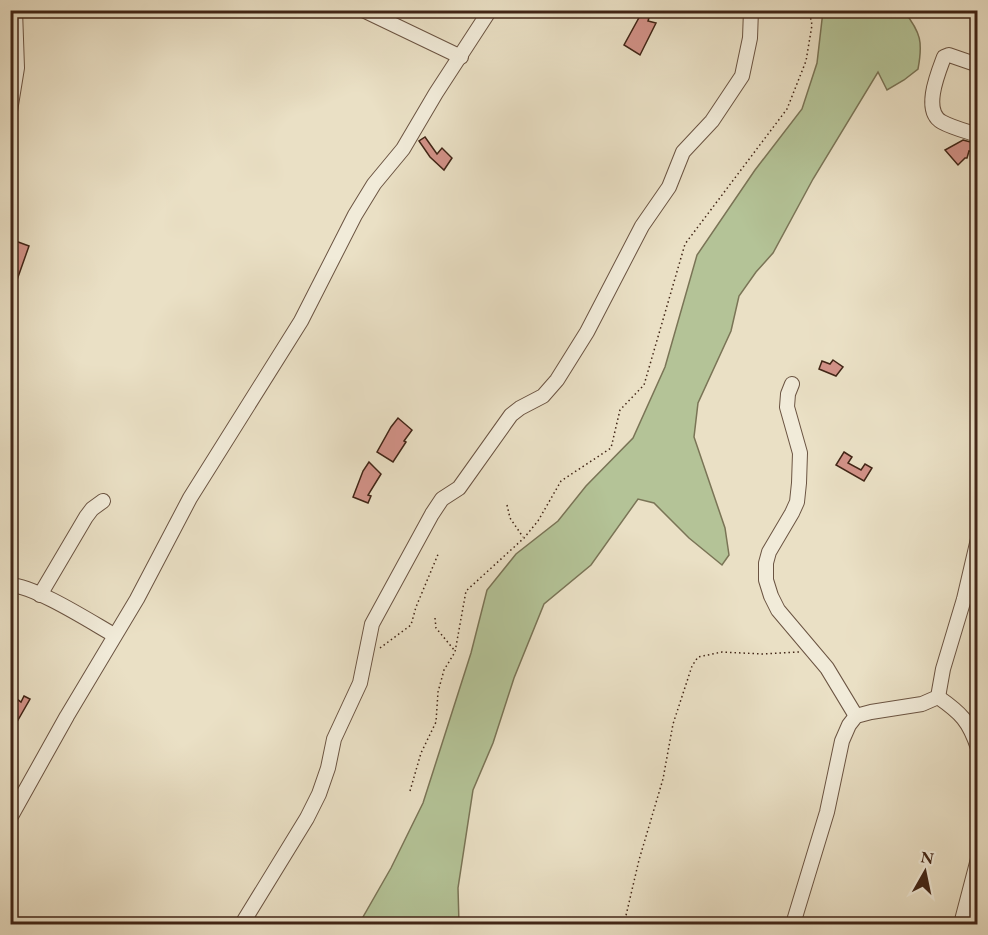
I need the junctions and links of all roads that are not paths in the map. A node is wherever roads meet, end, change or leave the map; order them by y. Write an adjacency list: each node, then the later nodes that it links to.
1 (15, 10): 7 (street)
2 (363, 10): 5 (street)
3 (490, 10): 5 (street)
4 (751, 10): 20 (street)
5 (461, 57): 14 (street)
6 (978, 65): 8 (street)
7 (10, 111)
8 (978, 135)
9 (792, 384): 16 (street)
10 (102, 501): 13 (street)
11 (978, 539): 15 (street)
12 (10, 585): 13 (street)
13 (40, 595): 14 (street)
14 (114, 635): 18 (street)
15 (938, 697): 16 (street); 17 (street)
16 (856, 716): 21 (street)
17 (978, 748)
18 (10, 818)
19 (978, 859): 22 (street)
20 (242, 924)
21 (793, 924)
22 (961, 924)

